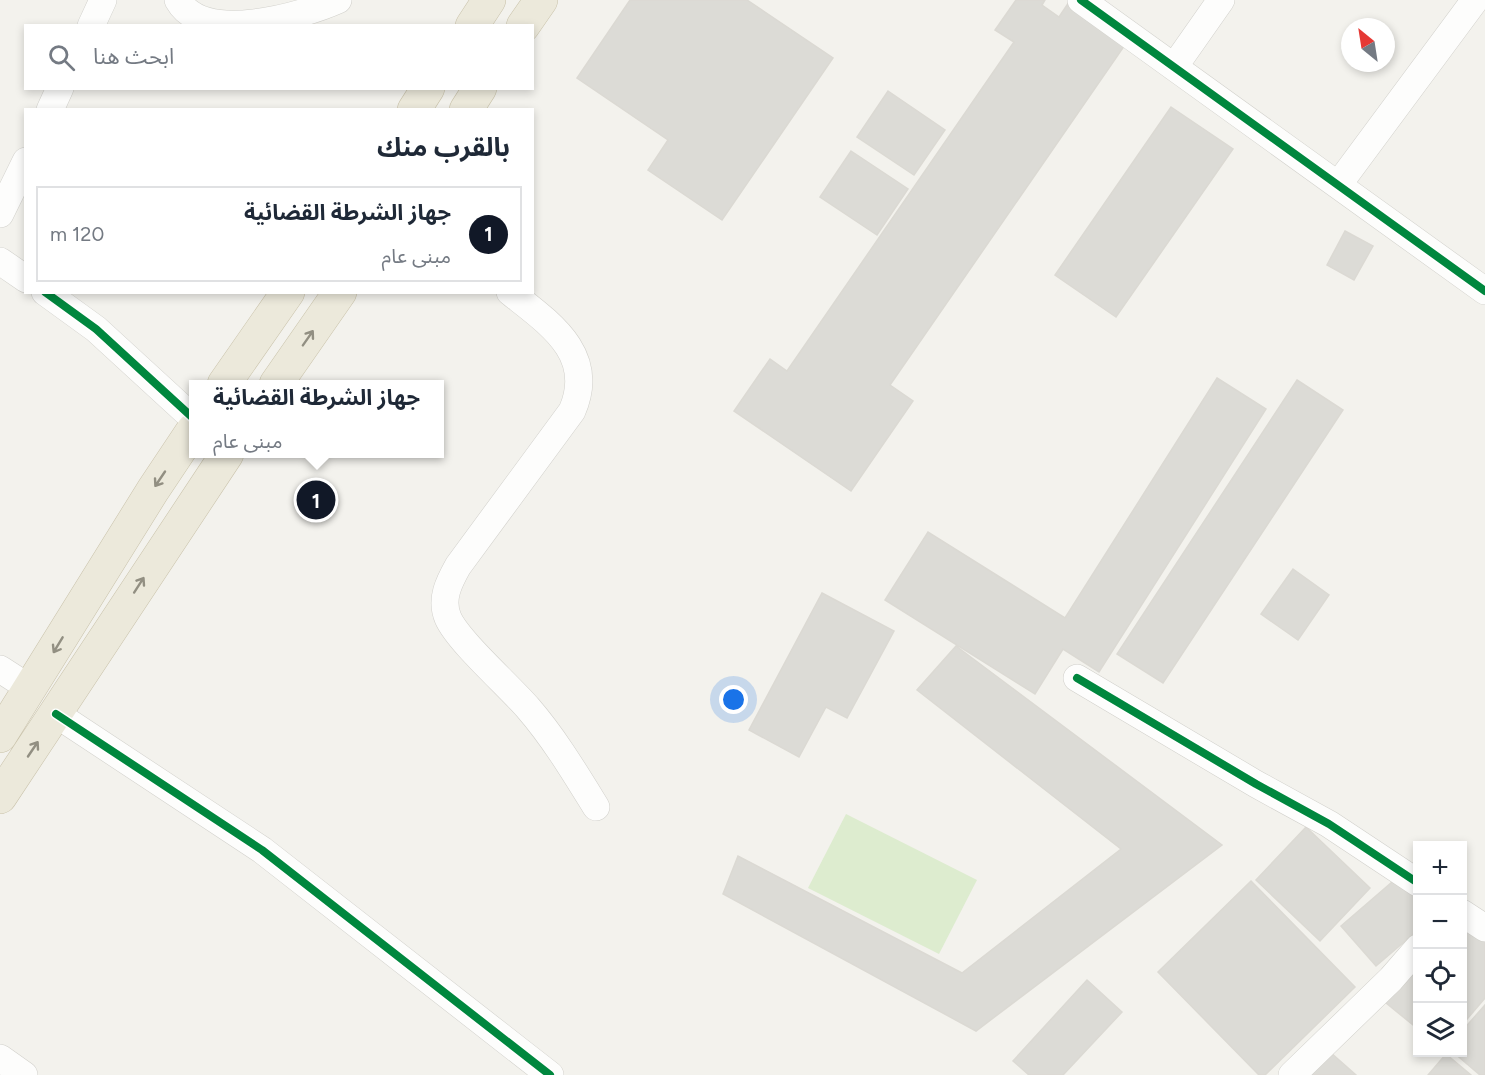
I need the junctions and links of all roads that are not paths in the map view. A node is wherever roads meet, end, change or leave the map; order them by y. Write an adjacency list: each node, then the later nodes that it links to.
1 (103, 0): 9 (street)
2 (178, 0): 3 (street)
3 (338, 0)
4 (489, 0): 10 (highway)
5 (541, 0): 11 (highway)
6 (1081, 0): 12 (street)
7 (1221, 0): 12 (street)
8 (1474, 0): 20 (street)
9 (92, 24)
10 (473, 24)
11 (524, 24)
12 (1174, 67): 20 (street)
13 (59, 90): 16 (street)
14 (427, 90): 17 (highway)
15 (479, 90): 18 (highway)
16 (51, 108)
17 (415, 108)
18 (467, 108)
19 (24, 165): 21 (street)
20 (1338, 185): 24 (street)
21 (0, 214)
22 (0, 261): 23 (street)
23 (24, 278)
24 (1480, 279)
25 (48, 294): 31 (street)
26 (287, 294): 29 (highway)
27 (339, 294): 30 (highway, one-way to 27)
28 (512, 294): 40 (street)
29 (227, 380)
30 (279, 380)
31 (189, 414)
32 (189, 436): 36 (highway, one-way to 36)
33 (224, 458): 37 (highway, one-way to 33)
34 (0, 669): 36 (street)
35 (1077, 678): 41 (street)
36 (31, 689): 38 (highway)
37 (56, 714): 39 (highway, one-way to 37); 47 (street)
38 (0, 736)
39 (0, 797)
40 (596, 807)
41 (1413, 880)
42 (1467, 916): 43 (street)
43 (1485, 928)
44 (1417, 949): 48 (street)
45 (0, 1058): 46 (street)
46 (24, 1075)
47 (550, 1075)
48 (1292, 1075)

